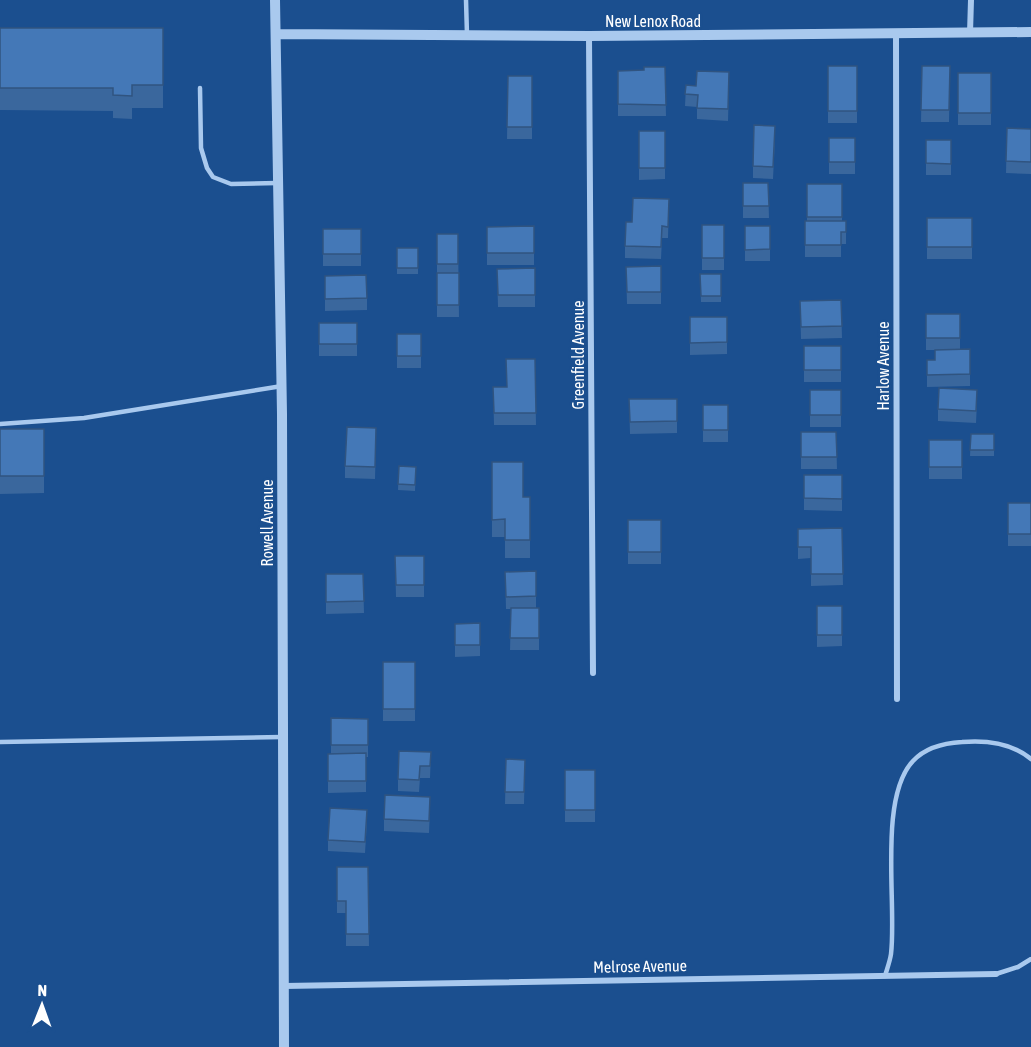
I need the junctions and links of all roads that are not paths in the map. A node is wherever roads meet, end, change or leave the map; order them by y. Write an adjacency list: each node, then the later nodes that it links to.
1 (275, 0): 6 (street, Rowell Avenue)
2 (466, 0): 8 (lane)
3 (971, 0): 4 (street)
4 (970, 33): 5 (street, New Lenox Road); 7 (street, New Lenox Road)
5 (1031, 33)
6 (276, 34): 8 (street, New Lenox Road); 11 (street, Rowell Avenue)
7 (896, 34): 9 (street, New Lenox Road); 15 (street, Harlow Avenue)
8 (467, 35): 9 (street, New Lenox Road)
9 (590, 36): 14 (street, Greenfield Avenue)
10 (200, 88): 11 (lane)
11 (277, 183): 12 (street, Rowell Avenue)
12 (282, 386): 13 (lane); 16 (street, Rowell Avenue)
13 (0, 424)
14 (593, 673)
15 (897, 699)
16 (282, 737): 17 (lane); 22 (street, Rowell Avenue)
17 (0, 742)
18 (1031, 759): 21 (lane)
19 (1031, 959): 20 (lane)
20 (996, 974): 21 (street, Melrose Avenue)
21 (885, 976): 22 (street, Melrose Avenue)
22 (284, 986): 23 (street, Rowell Avenue)
23 (284, 1047)

